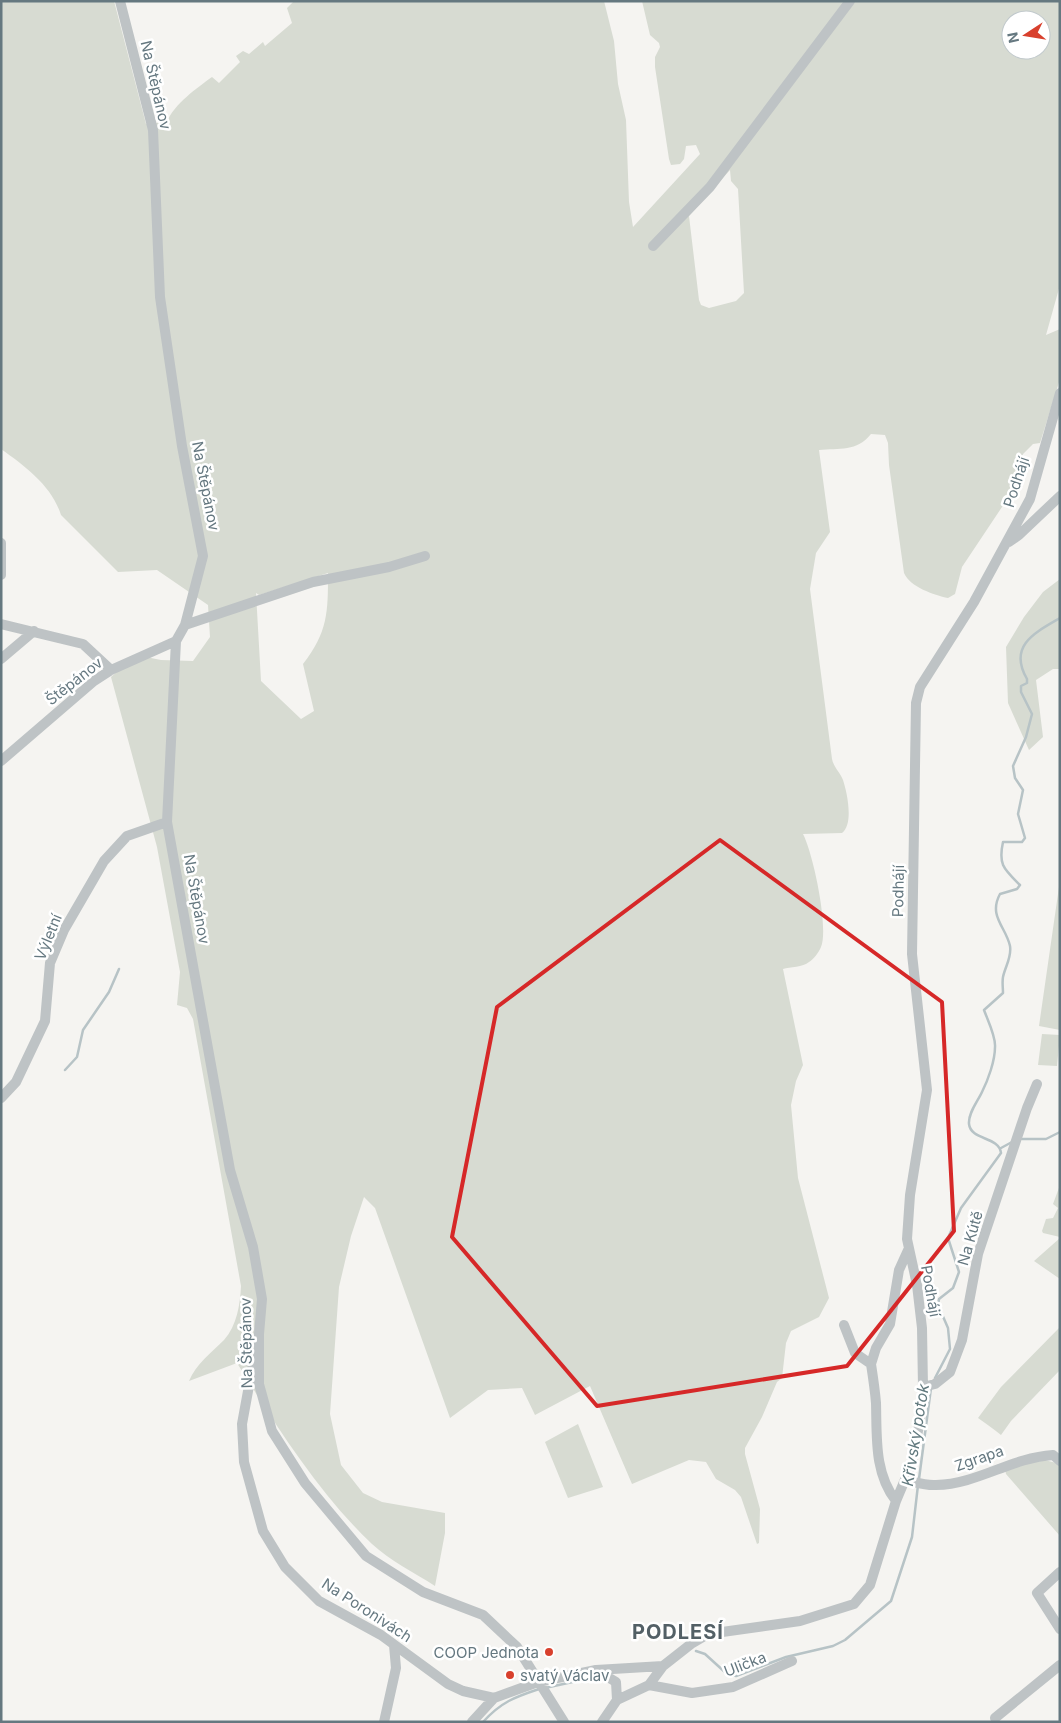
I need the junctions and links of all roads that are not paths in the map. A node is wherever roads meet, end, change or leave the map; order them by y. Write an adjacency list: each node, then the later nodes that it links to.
1 (120, 1): 11 (street, Na Štěpánov)
2 (850, 1): 3 (street)
3 (653, 246)
4 (1060, 393): 6 (street, Podhájí)
5 (1060, 496): 6 (street)
6 (1008, 542): 20 (street, Podhájí)
7 (1, 543): 9 (street)
8 (425, 556): 11 (street)
9 (1, 575)
10 (1, 624): 12 (street)
11 (185, 626): 13 (street, Na Štěpánov)
12 (34, 631): 14 (street); 15 (street)
13 (176, 641): 15 (street, Štěpánov); 17 (street, Na Štěpánov)
14 (1, 659)
15 (111, 670): 16 (street, Štěpánov)
16 (1, 761)
17 (167, 822): 19 (street, Výletní); 22 (street, Na Štěpánov)
18 (1037, 1084): 24 (street, Na Kútě)
19 (1, 1098)
20 (909, 1248): 23 (street); 24 (street, Podhájí)
21 (844, 1325): 23 (street)
22 (259, 1334): 30 (street, Na Poronivách); 36 (street, Na Štěpánov)
23 (872, 1364): 27 (street)
24 (929, 1386): 26 (street, Podhájí)
25 (1060, 1461): 26 (street, Zgrapa)
26 (905, 1480): 27 (street, Podhájí)
27 (896, 1500): 33 (street, Podhájí)
28 (1060, 1572): 29 (street)
29 (1060, 1629)
30 (394, 1645): 37 (street, Na Poronivách); 40 (street)
31 (792, 1661): 35 (street, Ulička)
32 (1060, 1665): 39 (street)
33 (663, 1666): 34 (street); 35 (street, Podhájí)
34 (596, 1670): 36 (street); 38 (street)
35 (649, 1685): 38 (street)
36 (540, 1686): 37 (street); 42 (street, Na Štěpánov)
37 (494, 1698): 41 (street)
38 (617, 1700): 43 (street)
39 (996, 1718)
40 (384, 1722)
41 (472, 1722)
42 (564, 1722)
43 (602, 1722)

